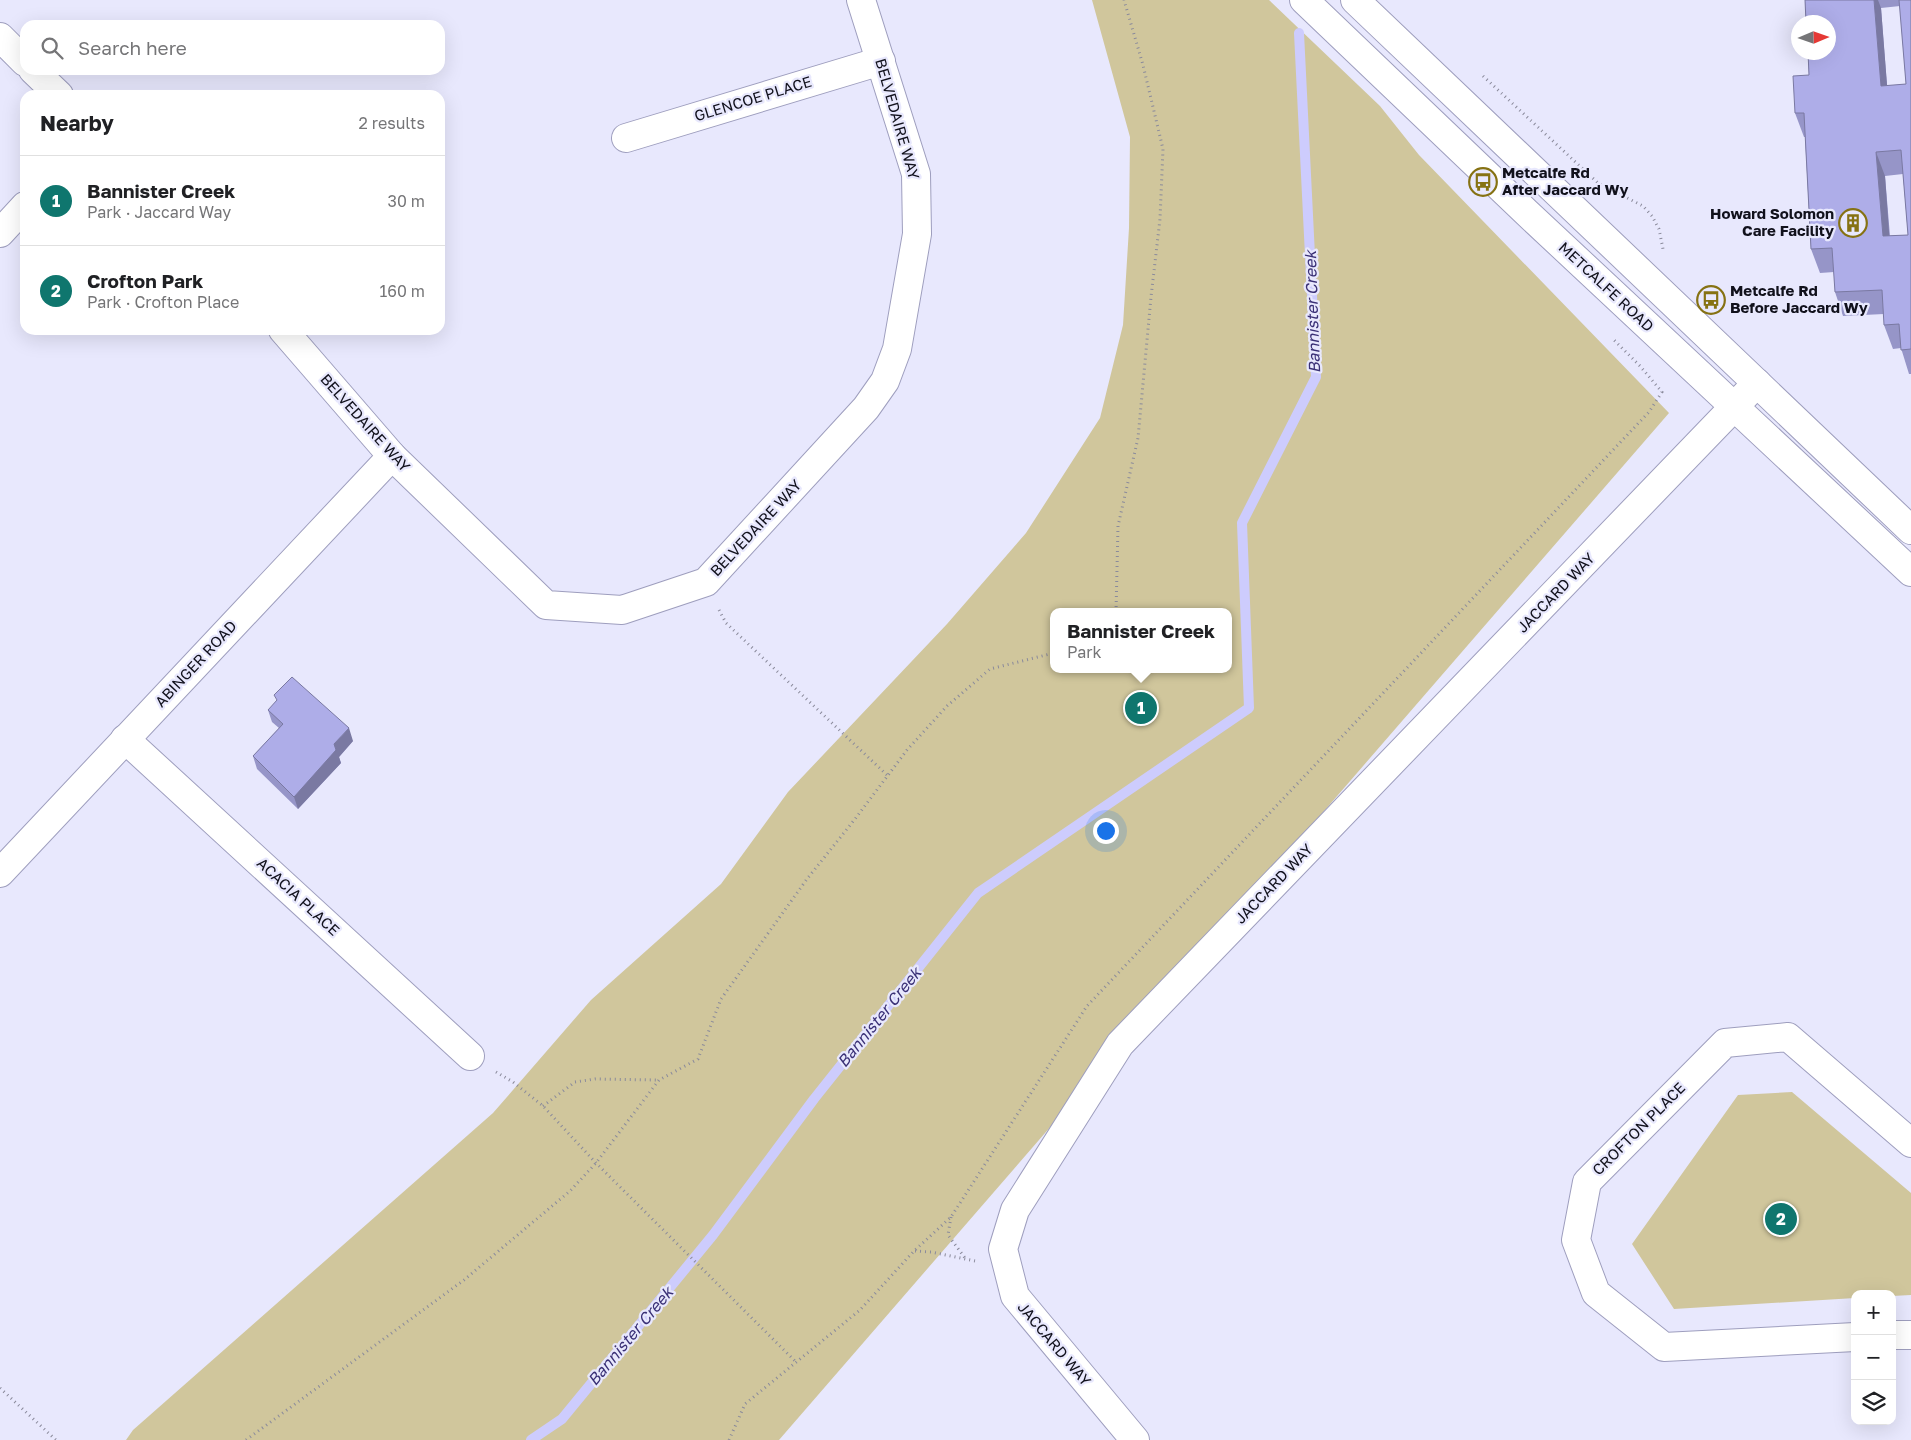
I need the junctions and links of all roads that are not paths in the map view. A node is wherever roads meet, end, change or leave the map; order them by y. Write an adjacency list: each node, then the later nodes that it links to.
1 (861, 0): 6 (street, BELVEDAIRE WAY)
2 (1304, 0): 14 (street, METCALFE ROAD)
3 (1355, 0): 13 (street)
4 (0, 37): 5 (street)
5 (20, 57)
6 (881, 61): 9 (street, GLENCOE PLACE); 15 (street, BELVEDAIRE WAY)
7 (38, 75): 8 (street)
8 (54, 90)
9 (626, 138)
10 (20, 211): 11 (street)
11 (0, 233)
12 (287, 335): 15 (street, BELVEDAIRE WAY)
13 (1757, 383): 14 (street, JACCARD WAY); 16 (street)
14 (1734, 407): 17 (street, METCALFE ROAD); 25 (street, JACCARD WAY)
15 (392, 456): 18 (street, ABINGER ROAD)
16 (1911, 530)
17 (1911, 572)
18 (126, 739): 19 (street, ABINGER ROAD); 20 (street, ACACIA PLACE)
19 (0, 873)
20 (470, 1056)
21 (1911, 1143): 24 (street, CROFTON PLACE)
22 (1911, 1334): 23 (street)
23 (1896, 1336)
24 (1851, 1337)
25 (1135, 1440)

